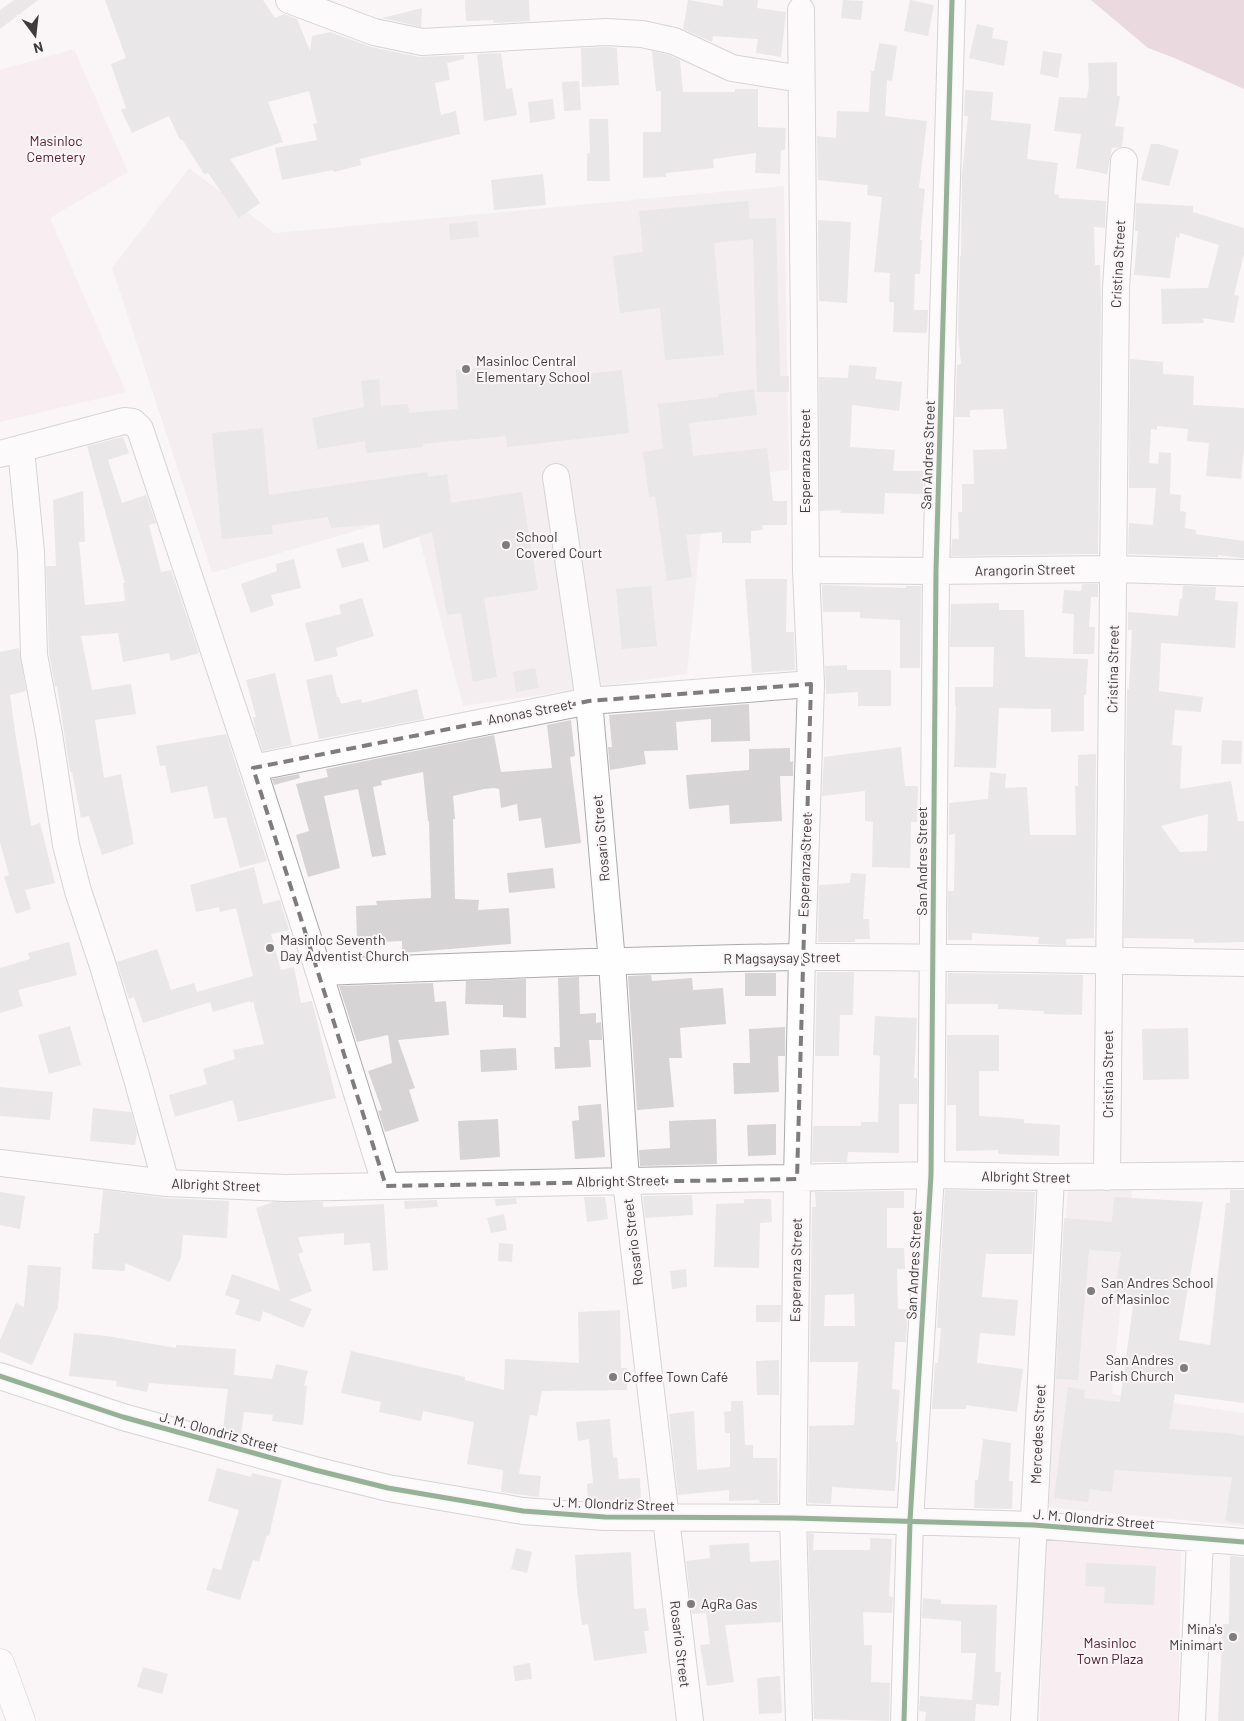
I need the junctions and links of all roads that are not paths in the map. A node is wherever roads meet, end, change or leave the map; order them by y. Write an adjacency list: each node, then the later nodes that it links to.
1 (289, 0): 4 (street)
2 (952, 0): 10 (street, San Andres Street)
3 (801, 10): 4 (street, Esperanza Street)
4 (801, 80): 9 (street, Esperanza Street)
5 (1124, 161): 8 (street, Cristina Street)
6 (11, 452): 14 (street); 28 (street)
7 (556, 477): 13 (street, Rosario Street)
8 (1115, 569): 10 (street, Arangorin Street); 11 (street, Arangorin Street); 18 (street, Cristina Street)
9 (806, 570): 10 (street, Arangorin Street); 12 (street, Esperanza Street)
10 (936, 571): 16 (street, San Andres Street)
11 (1244, 573)
12 (811, 684): 13 (street, Anonas Street); 15 (street, Esperanza Street)
13 (589, 701): 14 (street, Anonas Street); 17 (street, Rosario Street)
14 (253, 768): 20 (street)
15 (802, 957): 16 (street, R Magsaysay Street); 17 (street, R Magsaysay Street); 26 (street, Esperanza Street)
16 (933, 957): 18 (street, R Magsaysay Street); 22 (street, San Andres Street)
17 (612, 962): 20 (street, R Magsaysay Street); 27 (street, Rosario Street)
18 (1109, 962): 19 (street, R Magsaysay Street); 25 (street, Cristina Street)
19 (1244, 963)
20 (319, 972): 29 (street)
21 (0, 1163): 28 (street, Albright Street)
22 (931, 1175): 24 (street, Albright Street); 26 (street, Albright Street); 33 (street, San Andres Street)
23 (1244, 1175): 25 (street, Albright Street)
24 (1051, 1177): 25 (street, Albright Street); 34 (street, Mercedes Street)
25 (1107, 1177)
26 (797, 1179): 27 (street, Albright Street); 32 (street, Esperanza Street)
27 (626, 1180): 29 (street, Albright Street); 31 (street, Rosario Street)
28 (166, 1183): 29 (street, Albright Street)
29 (386, 1186)
30 (0, 1376): 31 (street, J. M. Olondriz Street)
31 (664, 1518): 32 (street, J. M. Olondriz Street); 39 (street, Rosario Street)
32 (793, 1518): 33 (street, J. M. Olondriz Street); 40 (street, Esperanza Street)
33 (910, 1521): 34 (street, J. M. Olondriz Street); 41 (street, San Andres Street)
34 (1034, 1526): 35 (street, J. M. Olondriz Street); 42 (street, Mercedes Street)
35 (1200, 1539): 36 (street, J. M. Olondriz Street); 43 (street)
36 (1244, 1542)
37 (0, 1664): 38 (main road)
38 (21, 1721)
39 (690, 1721)
40 (799, 1721)
41 (904, 1721)
42 (1024, 1721)
43 (1192, 1721)

